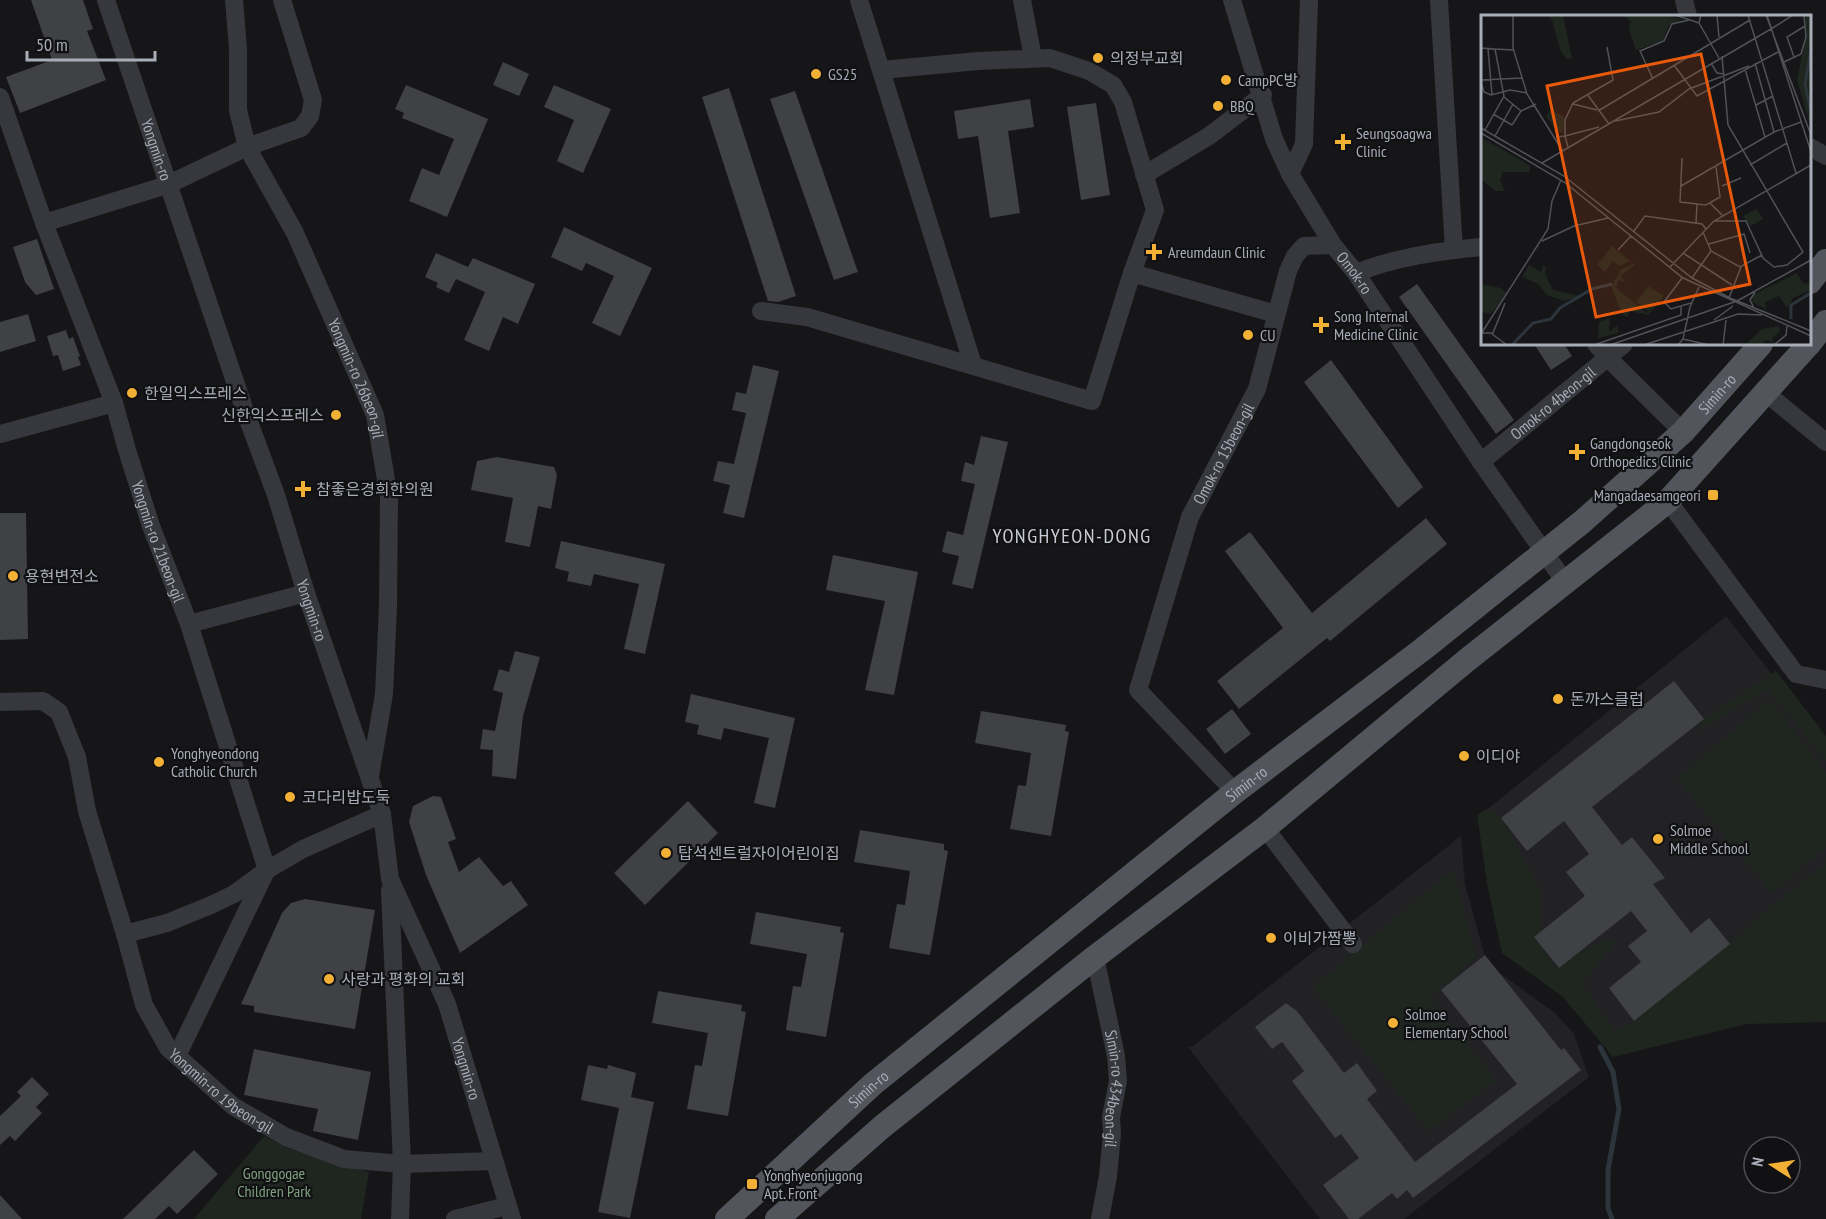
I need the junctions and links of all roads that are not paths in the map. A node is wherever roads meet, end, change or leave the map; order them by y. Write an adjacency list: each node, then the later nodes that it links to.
1 (106, 0): 20 (street, Yongmin-ro)
2 (234, 0): 15 (street, Yongmin-ro 26beon-gil)
3 (282, 0): 15 (street)
4 (859, 0): 12 (street)
5 (1022, 0): 11 (street)
6 (1232, 0): 13 (street, Omok-ro)
7 (1309, 0): 18 (street)
8 (1439, 0): 24 (street)
9 (1684, 0): 10 (street)
10 (1688, 15)
11 (1033, 58): 12 (street); 19 (street)
12 (882, 69): 38 (street)
13 (1263, 95): 18 (street, Omok-ro); 19 (street)
14 (0, 97): 21 (street, Yongmin-ro 21beon-gil)
15 (247, 147): 20 (street); 52 (street, Yongmin-ro 26beon-gil)
16 (1811, 148): 17 (street)
17 (1826, 156)
18 (1290, 174): 22 (street, Omok-ro)
19 (1144, 175): 26 (street)
20 (167, 185): 21 (street); 48 (street, Yongmin-ro)
21 (44, 223): 40 (street, Yongmin-ro 21beon-gil)
22 (1333, 245): 27 (street, Omok-ro); 30 (street, Omok-ro 15beon-gil)
23 (1481, 247): 24 (street)
24 (1454, 250): 27 (street)
25 (1826, 261): 28 (main road)
26 (1132, 273): 30 (street); 38 (street)
27 (1356, 273): 44 (street, Omok-ro)
28 (1811, 280)
29 (761, 311): 38 (street)
30 (1276, 314): 53 (street, Omok-ro 15beon-gil)
31 (1826, 322): 32 (main road)
32 (1811, 341)
33 (1597, 345): 37 (street)
34 (1623, 345): 37 (street, Omok-ro 4beon-gil)
35 (1760, 345): 41 (main road, Simin-ro)
36 (1807, 345): 39 (main road)
37 (1608, 358): 41 (street); 44 (street, Omok-ro 4beon-gil)
38 (973, 365)
39 (1766, 393): 43 (street); 45 (main road)
40 (114, 403): 42 (street); 49 (street, Yongmin-ro 21beon-gil)
41 (1683, 432): 46 (main road, Simin-ro)
42 (0, 434)
43 (1826, 442)
44 (1482, 462): 46 (street, Omok-ro)
45 (1668, 501): 47 (main road); 50 (street)
46 (1544, 551): 47 (street, Omok-ro); 53 (main road, Simin-ro)
47 (1565, 582): 55 (main road)
48 (306, 593): 49 (street); 52 (street, Yongmin-ro)
49 (189, 624): 56 (street, Yongmin-ro 21beon-gil)
50 (1826, 680)
51 (0, 702): 58 (street, Yongmin-ro 19beon-gil)
52 (369, 778): 54 (street, Yongmin-ro)
53 (1235, 792): 67 (main road, Simin-ro)
54 (382, 814): 56 (street); 57 (street, Yongmin-ro)
55 (1265, 828): 59 (street); 60 (main road)
56 (267, 870): 58 (street); 61 (street)
57 (390, 879): 62 (street, Yongmin-ro); 63 (street)
58 (125, 934): 61 (street, Yongmin-ro 19beon-gil)
59 (1353, 944)
60 (1095, 957): 68 (main road); 69 (street, Simin-ro 434beon-gil)
61 (177, 1056): 63 (street, Yongmin-ro 19beon-gil)
62 (494, 1161): 63 (street, Yongmin-ro 19beon-gil); 64 (street, Yongmin-ro)
63 (402, 1164): 65 (street)
64 (509, 1213): 66 (street)
65 (400, 1219)
66 (455, 1219)
67 (727, 1219)
68 (777, 1219)
69 (1100, 1219)

